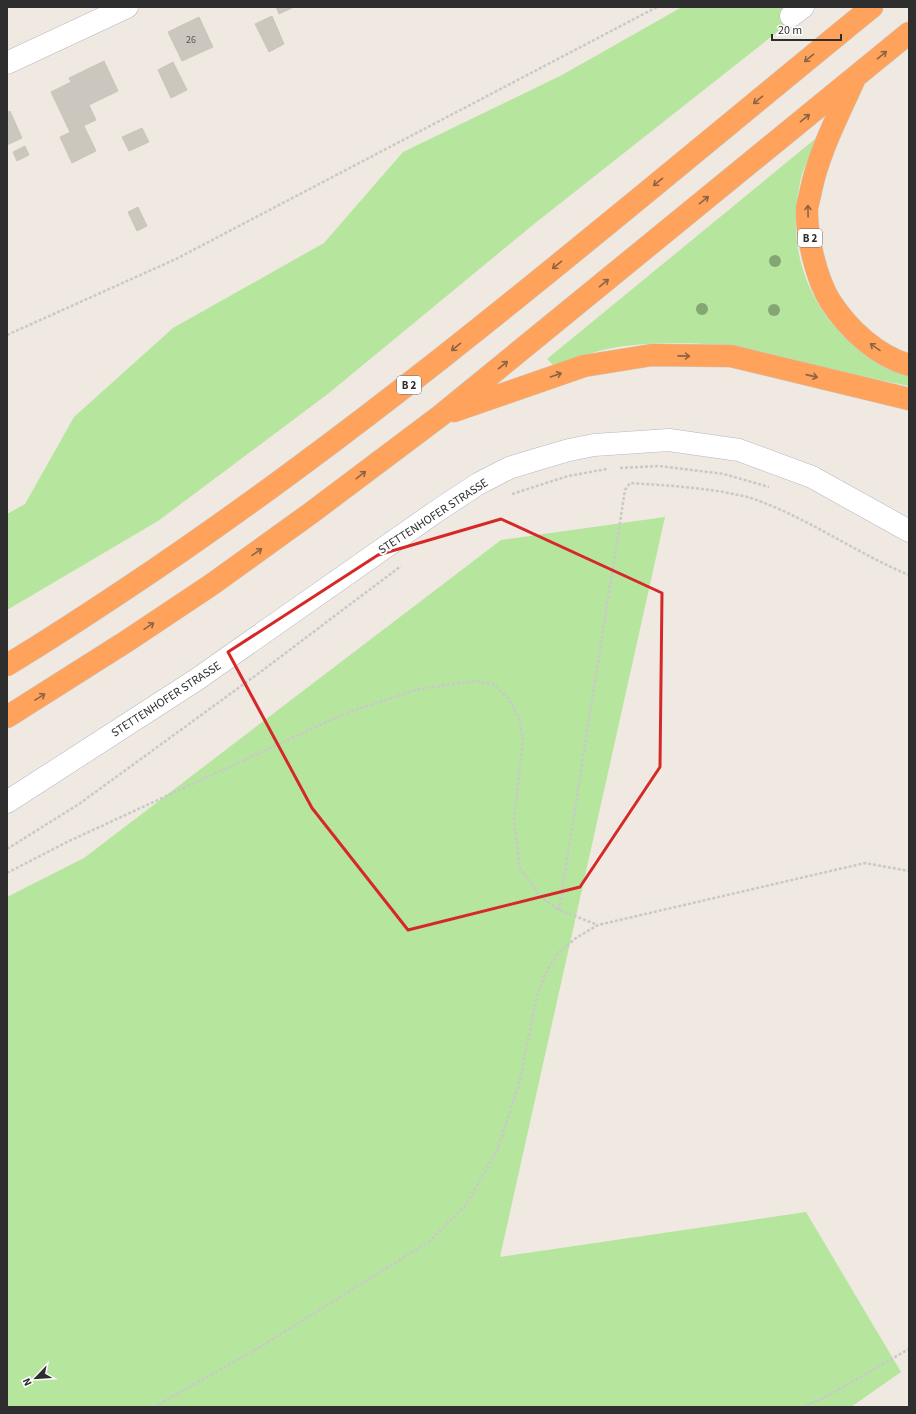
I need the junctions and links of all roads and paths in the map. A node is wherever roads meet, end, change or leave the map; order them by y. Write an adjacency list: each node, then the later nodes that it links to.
1 (127, 7): 5 (street)
2 (657, 7): 7 (path)
3 (872, 7): 16 (highway, B 2, one-way to 16)
4 (909, 33): 6 (highway, B 2, one-way to 4)
5 (7, 63)
6 (855, 77): 8 (highway, B 2, one-way to 6); 10 (highway, B 2, one-way to 6)
7 (7, 335)
8 (909, 365)
9 (909, 399): 10 (highway, B 2, one-way to 9)
10 (440, 416): 17 (highway, B 2, one-way to 10)
11 (770, 487): 12 (path)
12 (510, 495)
13 (909, 531): 18 (street, STETTENHOFER STRASSE)
14 (403, 565): 19 (path)
15 (909, 575): 22 (path)
16 (7, 665)
17 (7, 717)
18 (7, 802)
19 (7, 849)
20 (909, 871): 23 (path)
21 (7, 873): 22 (path)
22 (559, 910): 23 (path)
23 (598, 925): 25 (path)
24 (909, 1349): 26 (path)
25 (154, 1407)
26 (802, 1407)

